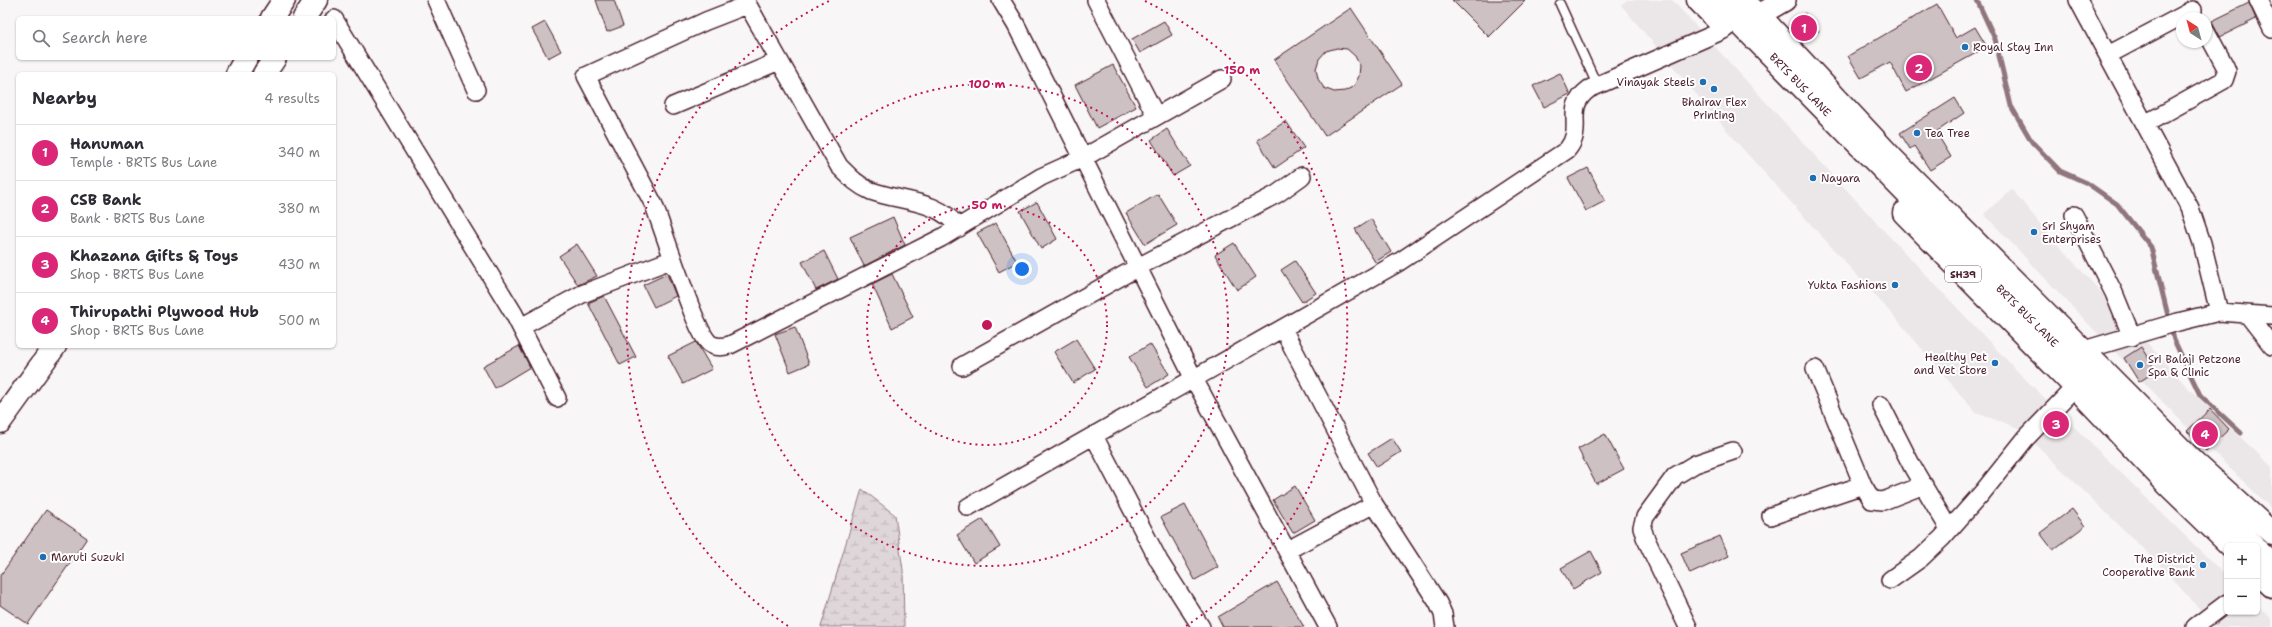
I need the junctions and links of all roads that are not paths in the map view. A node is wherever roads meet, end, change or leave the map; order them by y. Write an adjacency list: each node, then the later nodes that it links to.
1 (284, 0): 16 (main road)
2 (316, 0): 17 (main road)
3 (322, 0): 18 (street)
4 (436, 0): 31 (street)
5 (1001, 0): 35 (street)
6 (1096, 0): 33 (street)
7 (1698, 0): 20 (main road, SH39)
8 (1717, 0): 20 (main road, BRTS BUS LANE)
9 (1742, 0): 20 (main road, SH39)
10 (1785, 0): 20 (street)
11 (2078, 0): 23 (street)
12 (2258, 0): 21 (street)
13 (746, 2): 26 (street); 40 (street)
14 (1560, 4): 30 (lane)
15 (2193, 9): 23 (street)
16 (273, 16)
17 (305, 16)
18 (332, 16)
19 (336, 22): 44 (street)
20 (1742, 22): 30 (street); 49 (main road, SH39); 53 (main road, SH39); 67 (main road, BRTS BUS LANE)
21 (2272, 29)
22 (2212, 43): 34 (street)
23 (2108, 55): 34 (street)
24 (245, 60): 27 (main road)
25 (274, 60): 28 (main road)
26 (779, 61): 32 (street); 38 (street)
27 (238, 72)
28 (265, 72)
29 (1222, 79): 33 (street)
30 (1597, 85): 45 (street)
31 (476, 90)
32 (673, 106)
33 (1156, 116): 35 (street)
34 (2145, 124): 41 (street)
35 (1083, 158): 38 (street); 39 (street)
36 (1302, 176): 39 (street)
37 (2074, 215): 46 (street)
38 (959, 228): 40 (street)
39 (1138, 267): 50 (street); 52 (street)
40 (676, 268): 44 (street)
41 (2219, 312): 42 (street); 46 (street)
42 (2248, 315): 43 (street); 47 (street)
43 (2272, 316)
44 (521, 327): 54 (street)
45 (1283, 329): 52 (street); 61 (street)
46 (2132, 337): 49 (street)
47 (2272, 346)
48 (54, 348): 56 (main road)
49 (2084, 350): 65 (main road, SH39)
50 (962, 366)
51 (1814, 369): 59 (street)
52 (1194, 379): 57 (street); 68 (street)
53 (2075, 387): 64 (street); 66 (main road, SH39)
54 (556, 398)
55 (1881, 405): 60 (street)
56 (0, 422)
57 (1094, 436): 62 (street); 73 (street)
58 (1733, 451): 76 (street)
59 (1863, 485): 60 (street); 63 (street)
60 (1924, 485): 64 (street)
61 (1374, 504): 68 (street); 75 (street)
62 (968, 507)
63 (1771, 516)
64 (1950, 529): 71 (street)
65 (2272, 533)
66 (2228, 543)
67 (2250, 543)
68 (1288, 550): 74 (street)
69 (2260, 561): 70 (main road)
70 (2264, 576)
71 (1890, 580)
72 (2224, 605): 77 (street)
73 (1201, 627)
74 (1328, 627)
75 (1445, 627)
76 (1688, 627)
77 (2195, 627)

